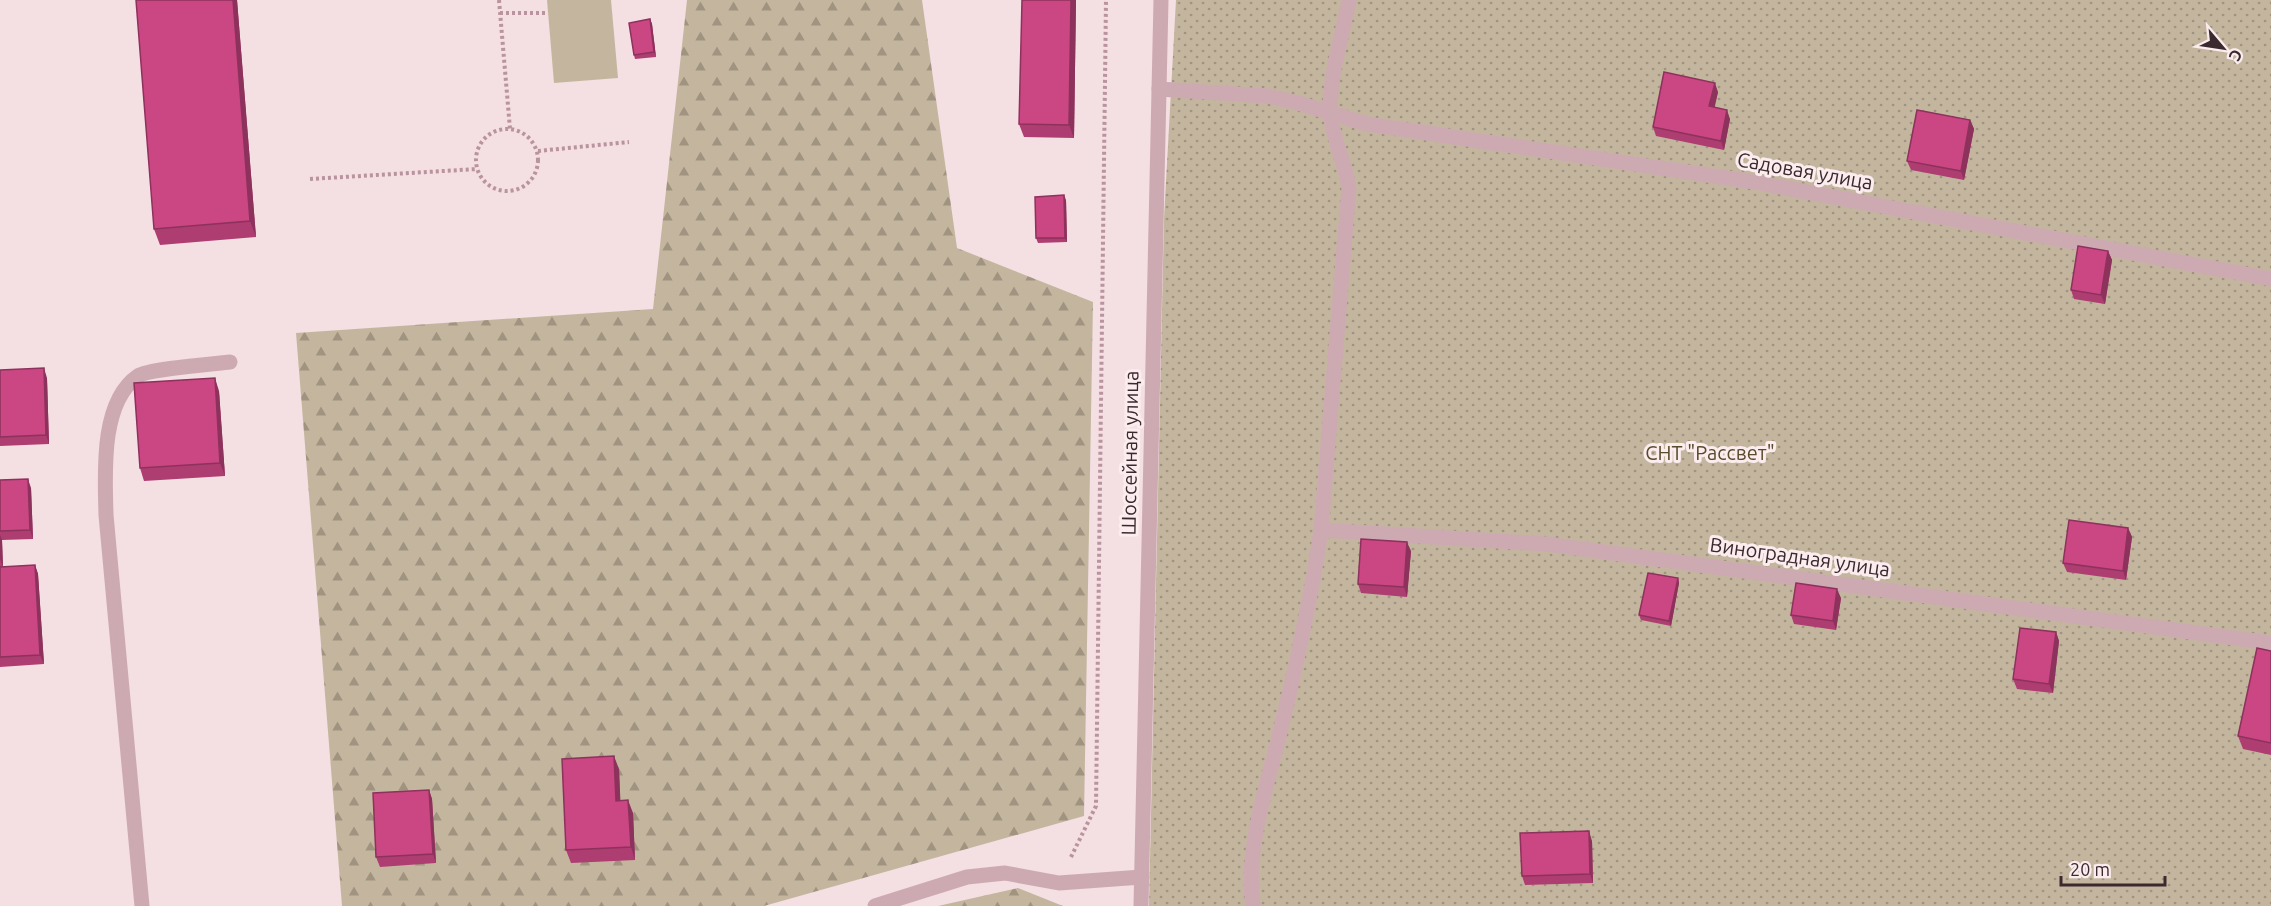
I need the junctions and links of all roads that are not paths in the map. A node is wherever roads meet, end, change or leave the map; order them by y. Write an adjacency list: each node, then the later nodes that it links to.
1 (1161, 0): 3 (street, Шоссейная улица)
2 (1349, 0): 4 (street)
3 (1159, 89): 4 (street, Садовая улица); 9 (street, Шоссейная улица)
4 (1330, 112): 5 (street, Садовая улица); 7 (street)
5 (2271, 279)
6 (230, 362): 10 (street)
7 (1321, 530): 8 (street, Виноградная улица); 13 (street)
8 (2271, 643)
9 (1142, 877): 11 (street); 12 (street, Шоссейная улица)
10 (142, 906)
11 (875, 906)
12 (1141, 906)
13 (1253, 906)

